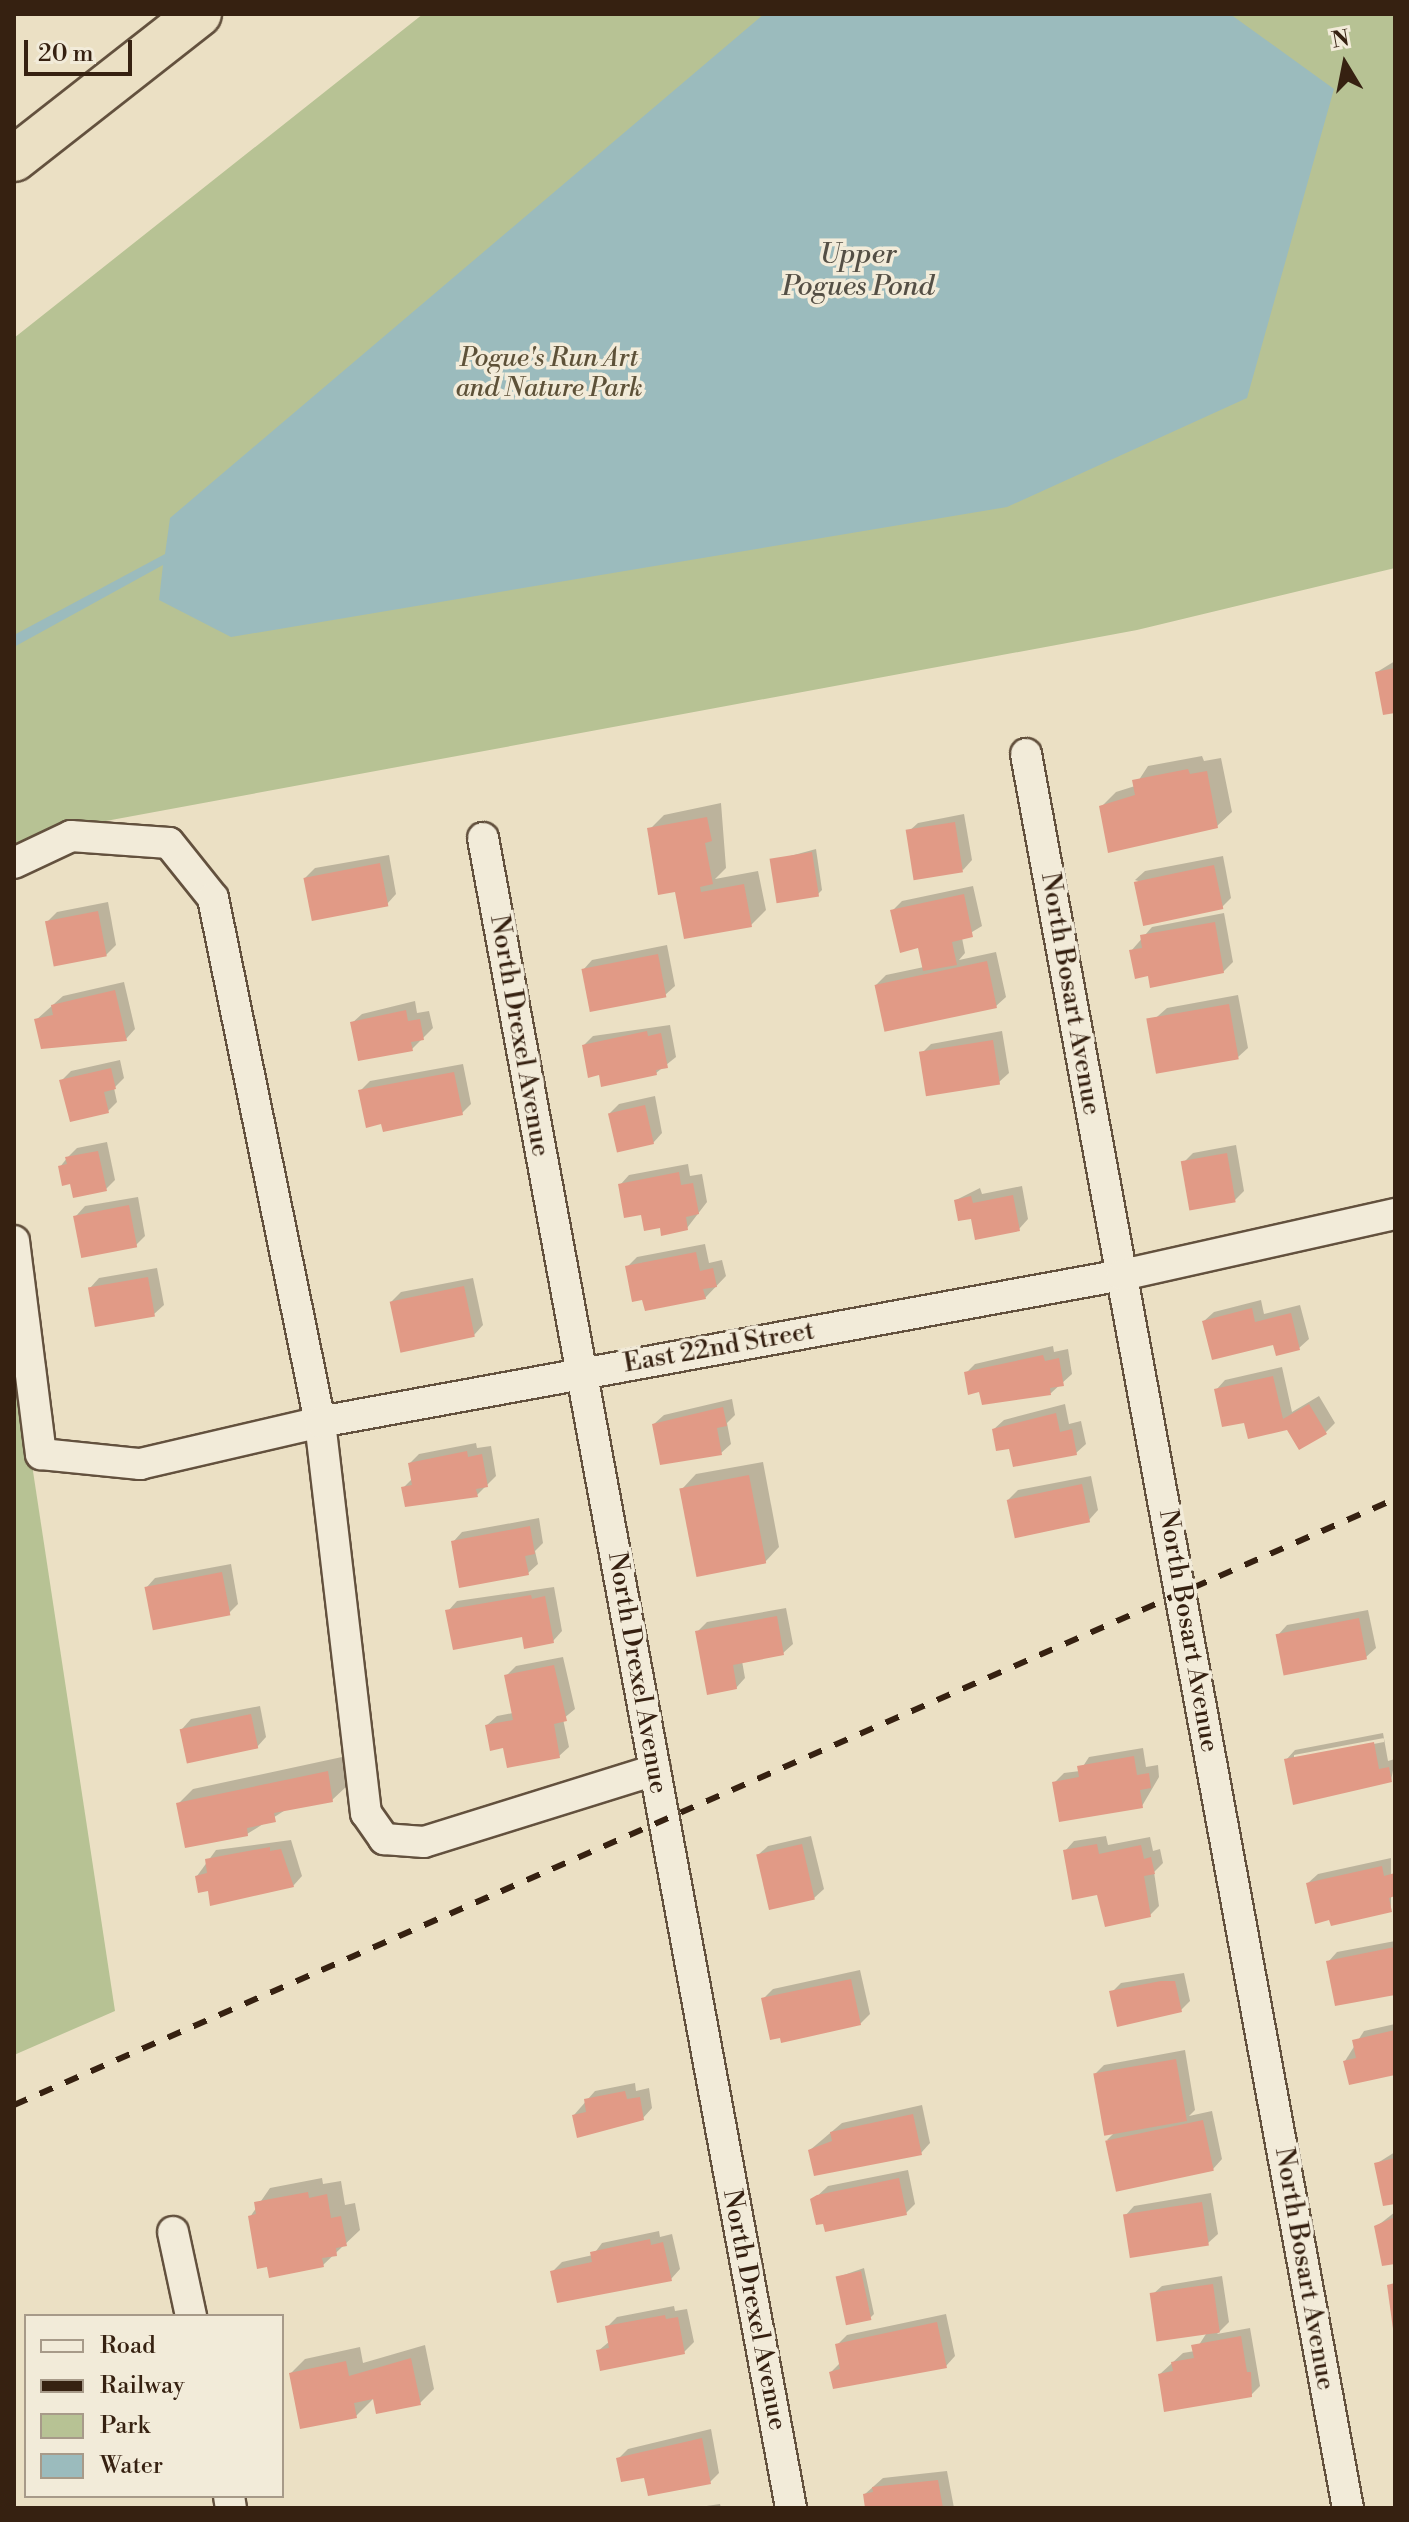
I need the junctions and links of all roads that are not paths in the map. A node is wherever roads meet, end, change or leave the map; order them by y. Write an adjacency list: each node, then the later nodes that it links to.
1 (199, 14): 2 (highway)
2 (14, 159)
3 (1026, 754): 8 (street, North Bosart Avenue)
4 (483, 838): 9 (street, North Drexel Avenue)
5 (14, 863): 10 (street)
6 (1395, 1214): 8 (street, East 22nd Street)
7 (14, 1241): 10 (street, East 22nd Street)
8 (1122, 1275): 9 (street, East 22nd Street); 15 (street, North Bosart Avenue)
9 (581, 1372): 10 (street, East 22nd Street); 11 (street, North Drexel Avenue)
10 (320, 1422): 11 (street)
11 (655, 1770): 14 (street, North Drexel Avenue)
12 (173, 2232): 13 (street)
13 (191, 2314)
14 (791, 2508)
15 (1348, 2508)

